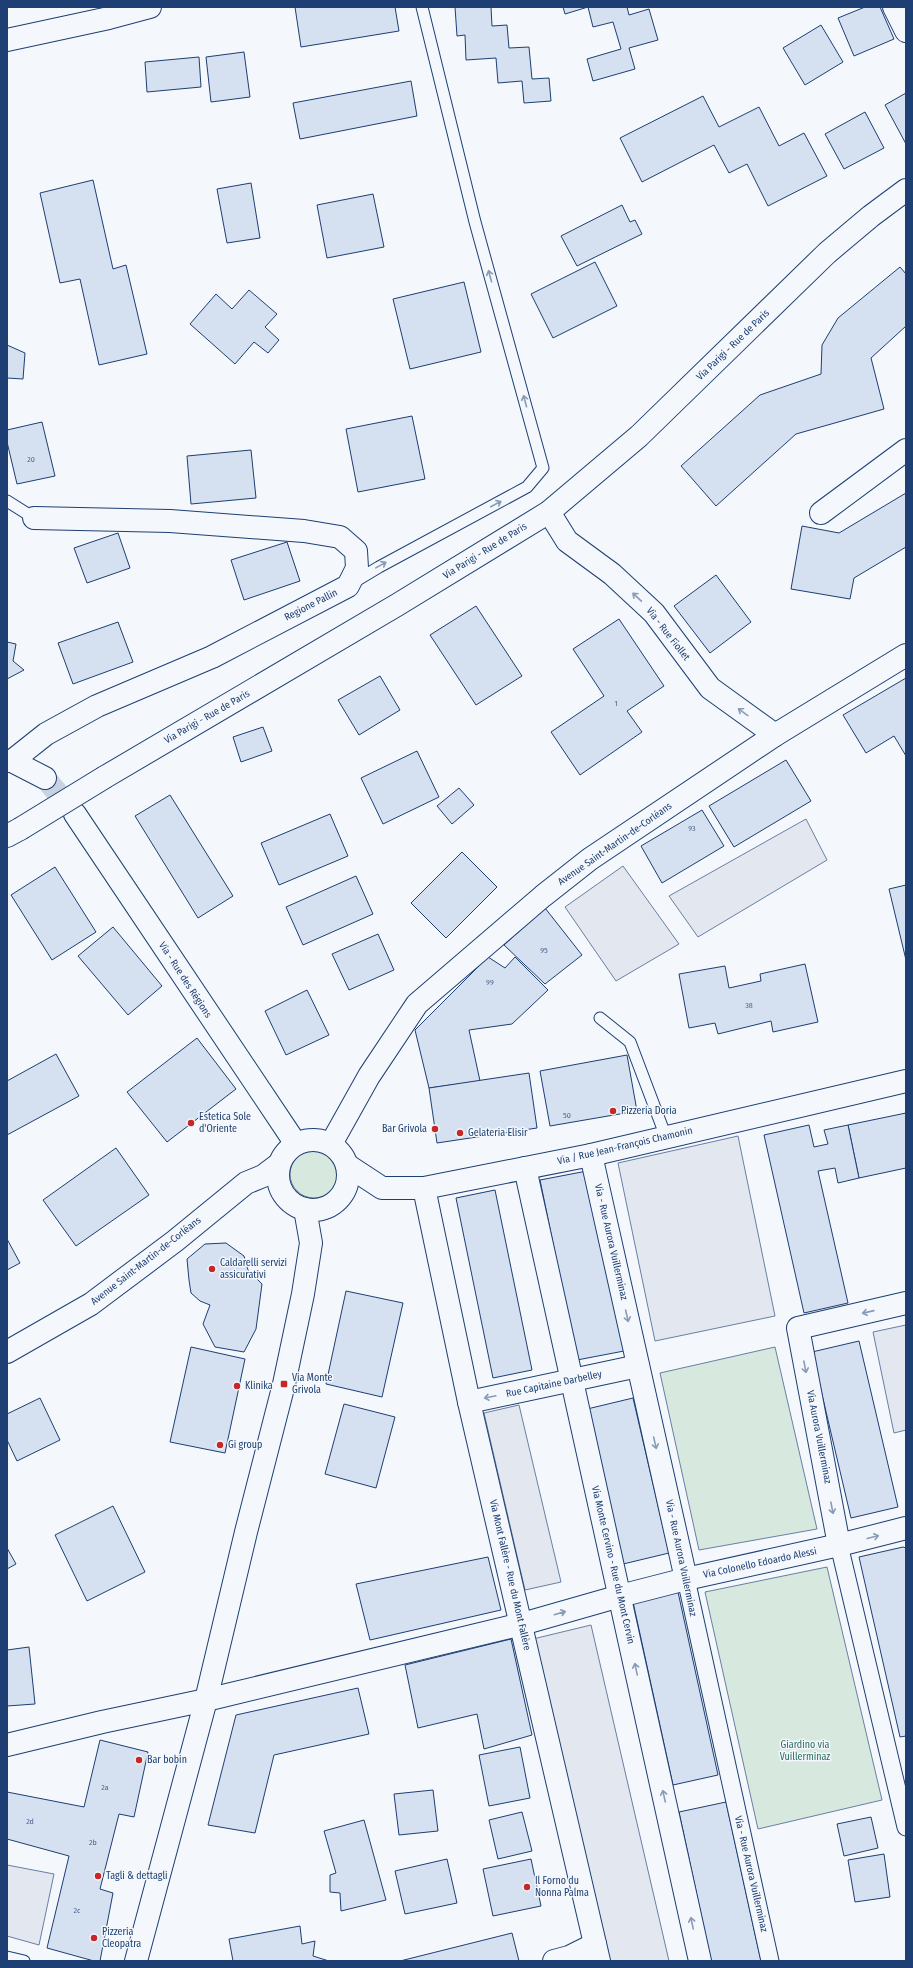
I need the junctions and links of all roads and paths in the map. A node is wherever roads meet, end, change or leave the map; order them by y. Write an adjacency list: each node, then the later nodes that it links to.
1 (150, 7): 5 (street)
2 (422, 7): 12 (lane, one-way to 2)
3 (894, 7): 4 (street)
4 (906, 31)
5 (7, 40)
6 (906, 190): 9 (street, Via Parigi - Rue de Paris)
7 (906, 450): 10 (street)
8 (7, 501): 11 (lane, Regione Pallin)
9 (549, 512): 14 (street, Via - Rue Fiollet, one-way to 9); 18 (street, Via Parigi - Rue de Paris, bridge)
10 (821, 513)
11 (34, 518): 12 (street, Regione Pallin)
12 (348, 586): 15 (street, Regione Pallin)
13 (906, 655): 14 (street, Avenue Saint-Martin-de-Corléans)
14 (775, 735): 23 (street, Avenue Saint-Martin-de-Corléans)
15 (10, 761): 16 (street)
16 (45, 778)
17 (75, 814): 22 (street, Via - Rue des Régions)
18 (13, 832)
19 (600, 1018): 21 (lane)
20 (906, 1081): 21 (street, Via / Rue Jean-François Chamonin)
21 (666, 1137): 24 (street, Via / Rue Jean-François Chamonin)
22 (296, 1144): 23 (street); 25 (street)
23 (331, 1144): 26 (street)
24 (591, 1155): 27 (street, Via / Rue Jean-François Chamonin); 32 (street, Via - Rue Aurora Vuillerminaz, one-way to 32)
25 (279, 1164): 29 (street); 31 (street, Avenue Saint-Martin-de-Corléans)
26 (347, 1166): 28 (street, Via / Rue Jean-François Chamonin); 29 (street)
27 (525, 1168): 28 (street, Via / Rue Jean-François Chamonin); 33 (street, Via Monte Cervino - Rue du Mont Cervin)
28 (424, 1188): 34 (street, Via Mont Fallère - Rue du Mont Fallère)
29 (305, 1209): 40 (street)
30 (906, 1303): 36 (street, Via Aurora Vuillerminaz, one-way to 36)
31 (7, 1352)
32 (638, 1366): 33 (street, Rue Capitaine Darbelley); 37 (street, Via - Rue Aurora Vuillerminaz, one-way to 37)
33 (571, 1380): 34 (street, Rue Capitaine Darbelley, one-way to 34); 38 (street, Via Monte Cervino - Rue du Mont Cervin)
34 (469, 1402): 39 (street, Via Mont Fallère - Rue du Mont Fallère)
35 (906, 1528): 36 (street, Via Colonello Edoardo Alessi, one-way to 35)
36 (839, 1545): 37 (street, Via Colonello Edoardo Alessi); 42 (street)
37 (686, 1579): 38 (street, Via Colonello Edoardo Alessi); 49 (street, Via - Rue Aurora Vuillerminaz)
38 (620, 1596): 39 (street, Via Colonello Edoardo Alessi, one-way to 38); 48 (street, Via Monte Cervino - Rue du Mont Cervin, one-way to 38)
39 (522, 1624): 40 (street, Via Colonello Edoardo Alessi); 43 (street, Via Mont Fallère - Rue du Mont Fallère)
40 (206, 1700): 41 (street, Via Colonello Edoardo Alessi); 46 (street)
41 (7, 1745)
42 (906, 1828)
43 (597, 1953): 47 (street)
44 (7, 1957): 45 (lane)
45 (24, 1961)
46 (136, 1961)
47 (554, 1961)
48 (700, 1961)
49 (770, 1961)

